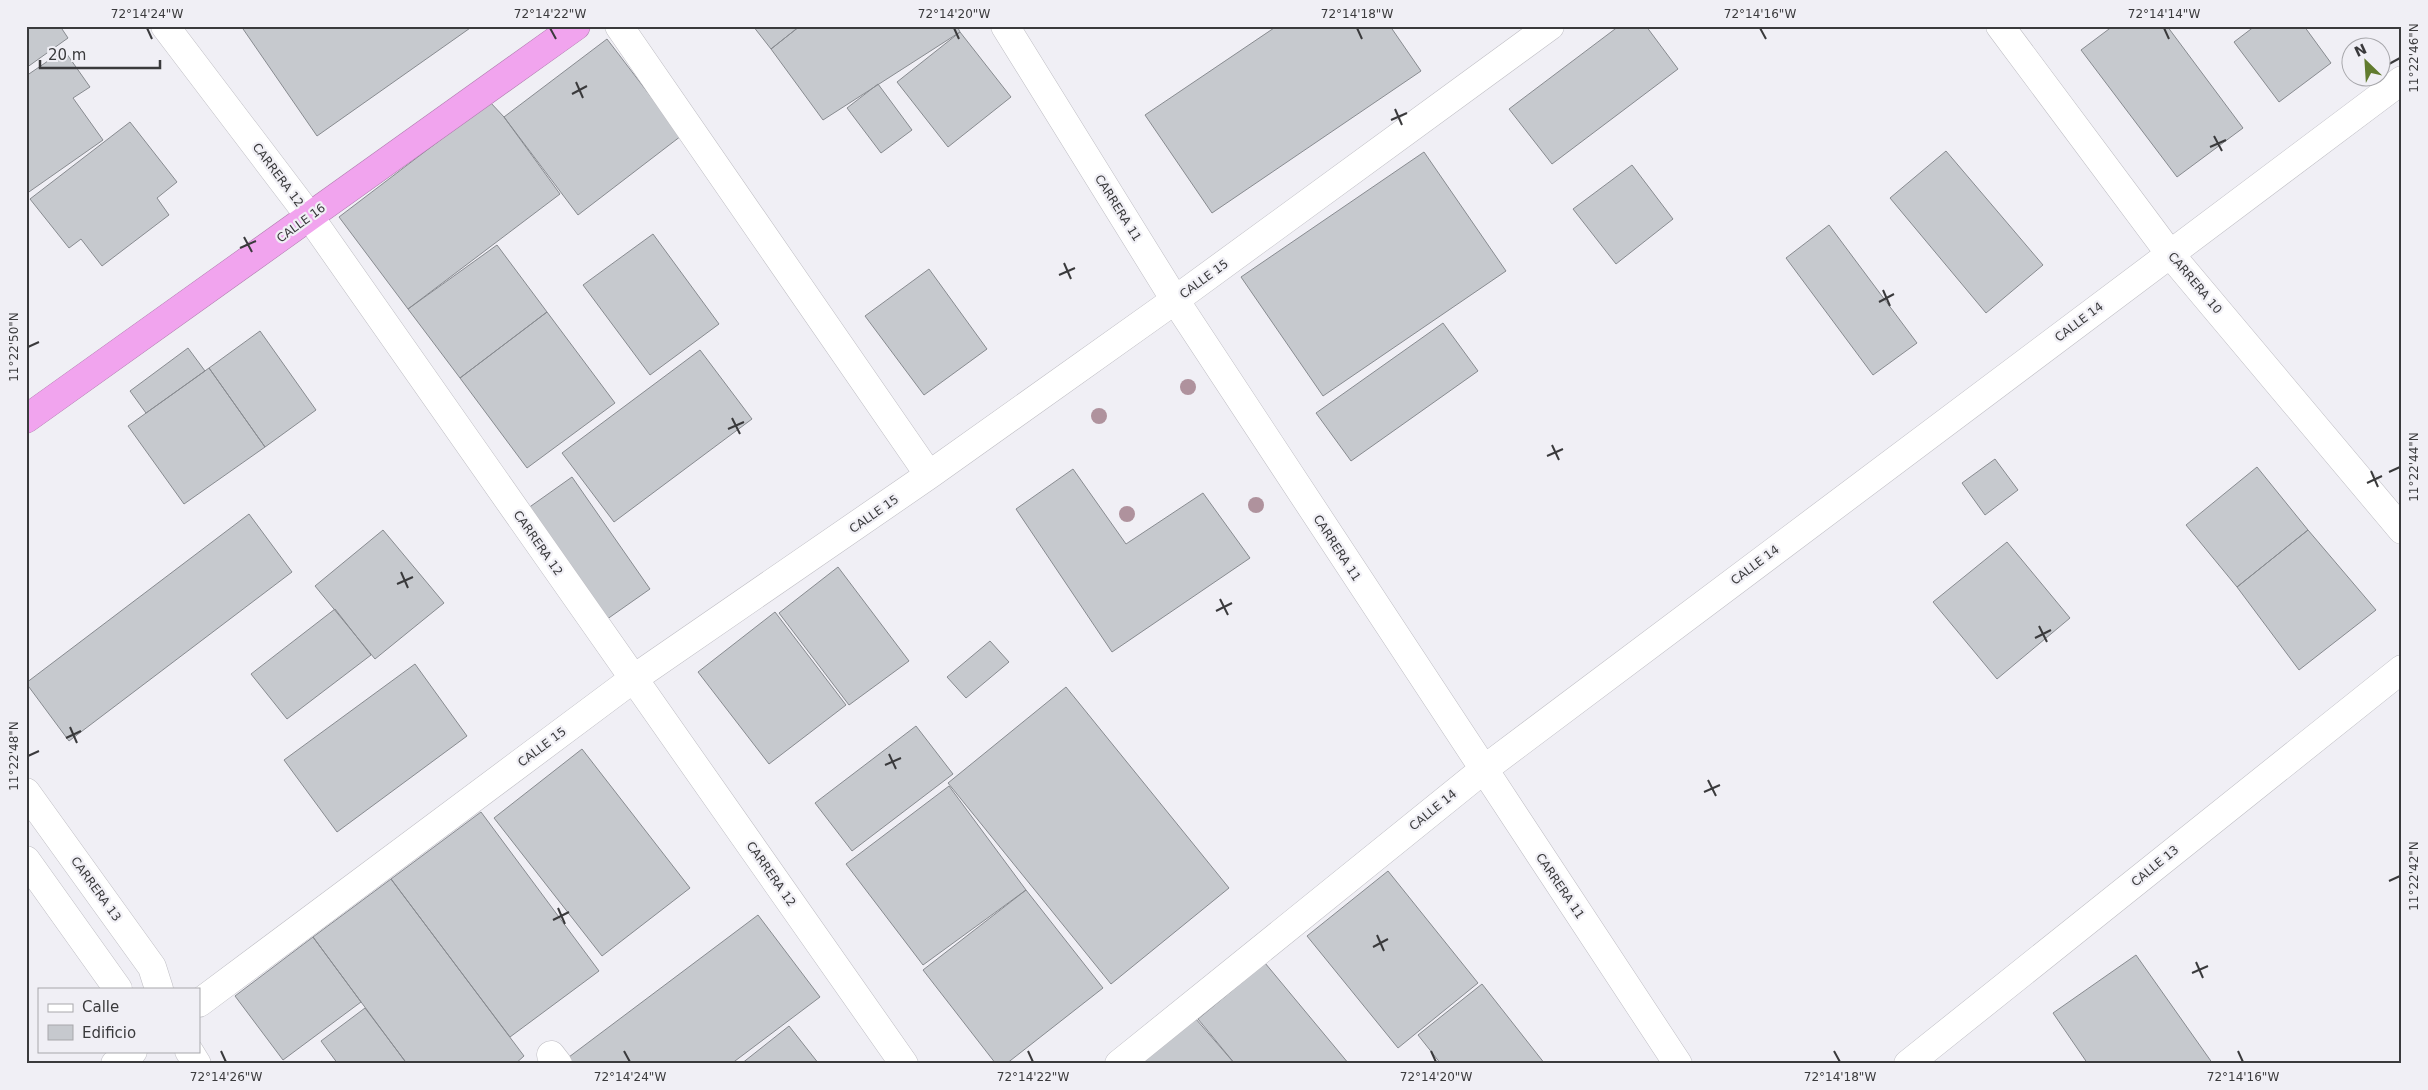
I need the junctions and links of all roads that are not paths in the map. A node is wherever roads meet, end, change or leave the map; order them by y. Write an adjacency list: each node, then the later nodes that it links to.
1 (165, 26): 8 (street, CARRERA 12)
2 (576, 26): 8 (highway, CALLE 16)
3 (619, 26): 12 (street)
4 (1005, 26): 10 (street, CARRERA 11)
5 (1550, 26): 10 (street, CALLE 15)
6 (2000, 26): 9 (street, CARRERA 10)
7 (2402, 80): 9 (street, CALLE 14)
8 (310, 217): 11 (highway, CALLE 16); 15 (street, CARRERA 12)
9 (2170, 254): 13 (street, CARRERA 10); 16 (street, CALLE 14)
10 (1175, 300): 12 (street, CALLE 15); 16 (street, CARRERA 11)
11 (26, 419)
12 (929, 475): 15 (street, CALLE 15)
13 (2402, 530)
14 (2402, 669): 29 (street, CALLE 13)
15 (633, 679): 21 (street, CALLE 15); 26 (street, CARRERA 12)
16 (1483, 770): 27 (street, CALLE 14); 28 (street, CARRERA 11)
17 (26, 792): 20 (street, CARRERA 13)
18 (26, 860): 19 (street)
19 (117, 988)
20 (159, 988)
21 (200, 1002)
22 (132, 1052): 24 (street)
23 (190, 1052): 25 (street)
24 (115, 1064)
25 (197, 1064)
26 (904, 1064)
27 (1119, 1064)
28 (1678, 1064)
29 (1908, 1064)

